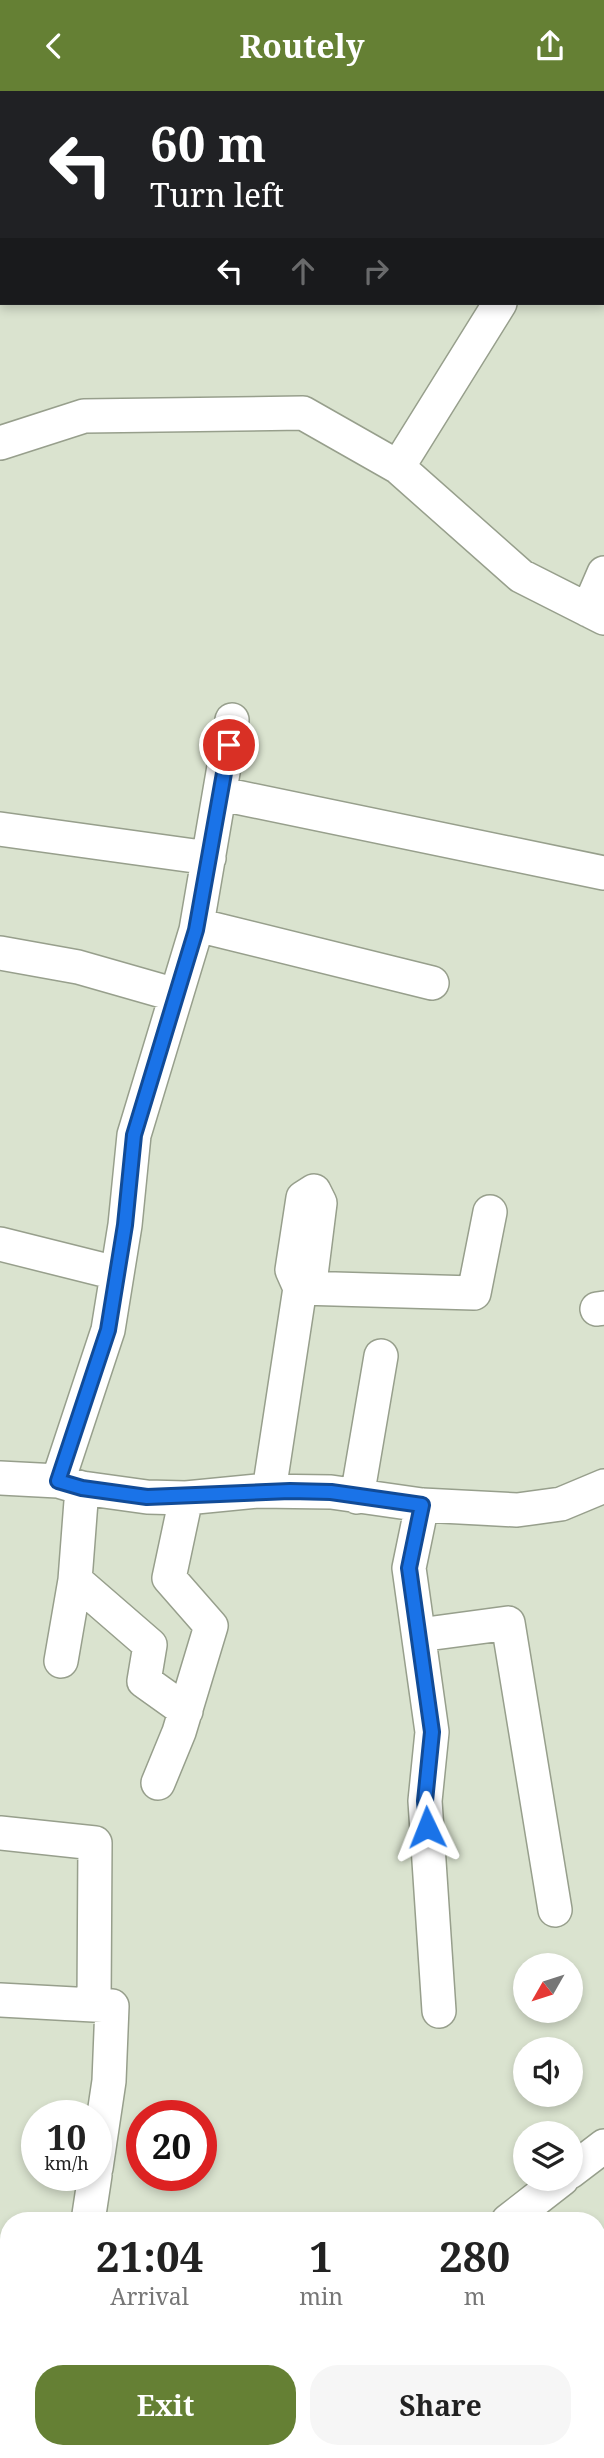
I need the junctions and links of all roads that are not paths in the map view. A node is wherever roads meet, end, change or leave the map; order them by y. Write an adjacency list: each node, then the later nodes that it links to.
1 (499, 305): 3 (street)
2 (0, 443): 3 (street)
3 (398, 467): 5 (street)
4 (604, 573): 5 (street)
5 (596, 614)
6 (232, 720): 7 (street)
7 (222, 794): 9 (street); 10 (street)
8 (0, 829): 9 (street)
9 (209, 858): 11 (street)
10 (604, 873)
11 (197, 925): 13 (street); 14 (street)
12 (0, 953): 14 (street)
13 (432, 983)
14 (176, 995): 18 (street)
15 (320, 1203): 19 (street)
16 (490, 1212): 19 (street)
17 (0, 1244): 18 (street)
18 (116, 1272): 22 (street)
19 (300, 1287): 24 (street)
20 (381, 1356): 25 (street)
21 (0, 1478): 22 (street)
22 (70, 1484): 26 (street); 28 (street)
23 (604, 1486): 27 (street)
24 (269, 1491): 25 (street); 26 (street)
25 (357, 1497): 27 (street)
26 (186, 1498): 31 (street)
27 (422, 1505): 29 (street)
28 (75, 1580): 30 (street); 31 (street)
29 (419, 1636): 34 (street); 37 (street)
30 (61, 1661)
31 (186, 1711): 32 (street)
32 (158, 1783)
33 (0, 1833): 36 (street)
34 (555, 1910)
35 (0, 2000): 36 (street)
36 (94, 2004): 38 (street)
37 (439, 2011)
38 (106, 2100)
39 (604, 2146): 40 (street)
40 (583, 2162)
41 (93, 2191): 43 (street)
42 (547, 2191): 44 (street)
43 (90, 2212)
44 (520, 2212)

